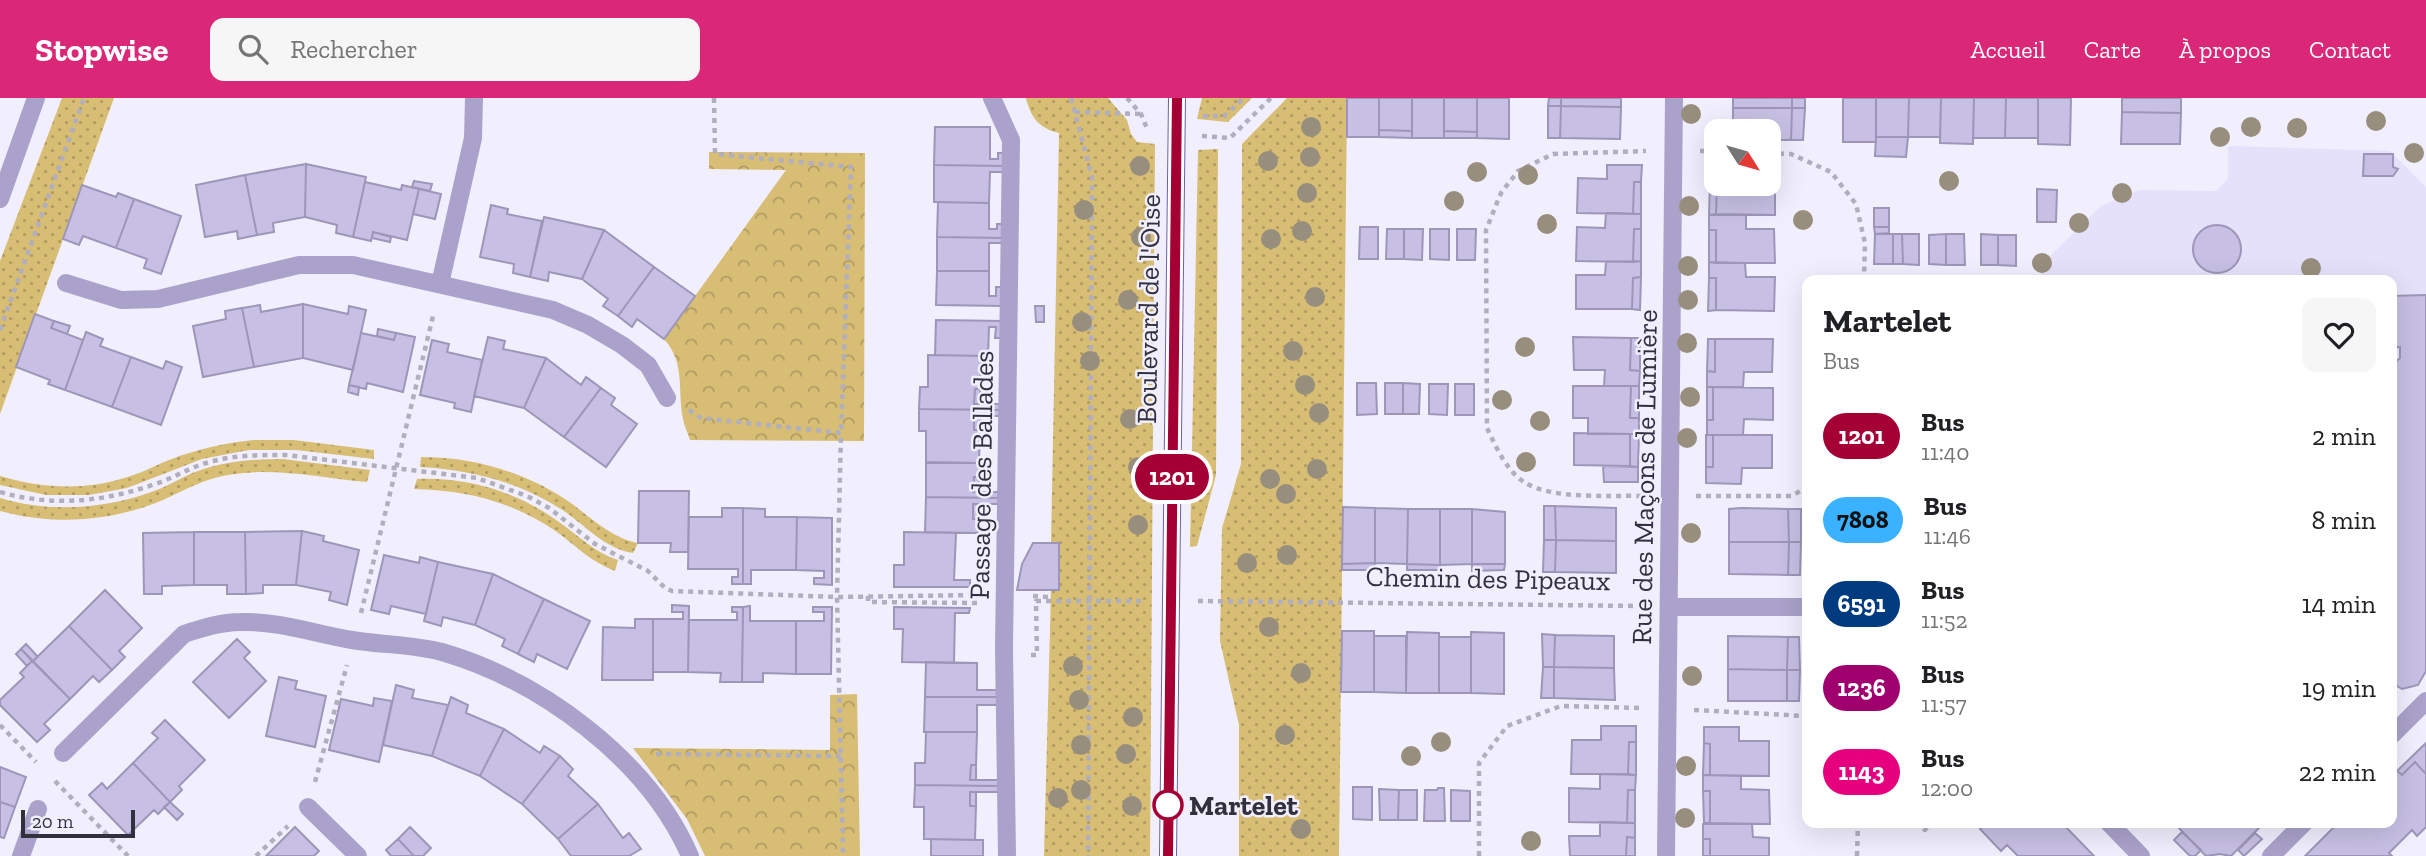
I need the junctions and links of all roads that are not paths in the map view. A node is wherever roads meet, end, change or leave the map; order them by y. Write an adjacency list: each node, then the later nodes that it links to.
1 (36, 98): 6 (street)
2 (474, 98): 8 (street)
3 (992, 98): 22 (street, Passage des Ballades)
4 (1177, 98): 23 (main road, Boulevard de l'Oise)
5 (1674, 98): 10 (street, Rue des Maçons de Lumière)
6 (0, 199)
7 (66, 283): 8 (street)
8 (440, 284): 9 (street)
9 (667, 398)
10 (1669, 607): 11 (street); 24 (street, Rue des Maçons de Lumière)
11 (1802, 607)
12 (2426, 701): 13 (street)
13 (2397, 730)
14 (63, 753): 21 (street)
15 (308, 807): 20 (street)
16 (37, 809): 19 (street)
17 (2114, 828): 25 (street)
18 (2299, 828): 26 (street)
19 (21, 856)
20 (358, 856)
21 (690, 856)
22 (1007, 856)
23 (1168, 856)
24 (1666, 856)
25 (2141, 856)
26 (2271, 856)

